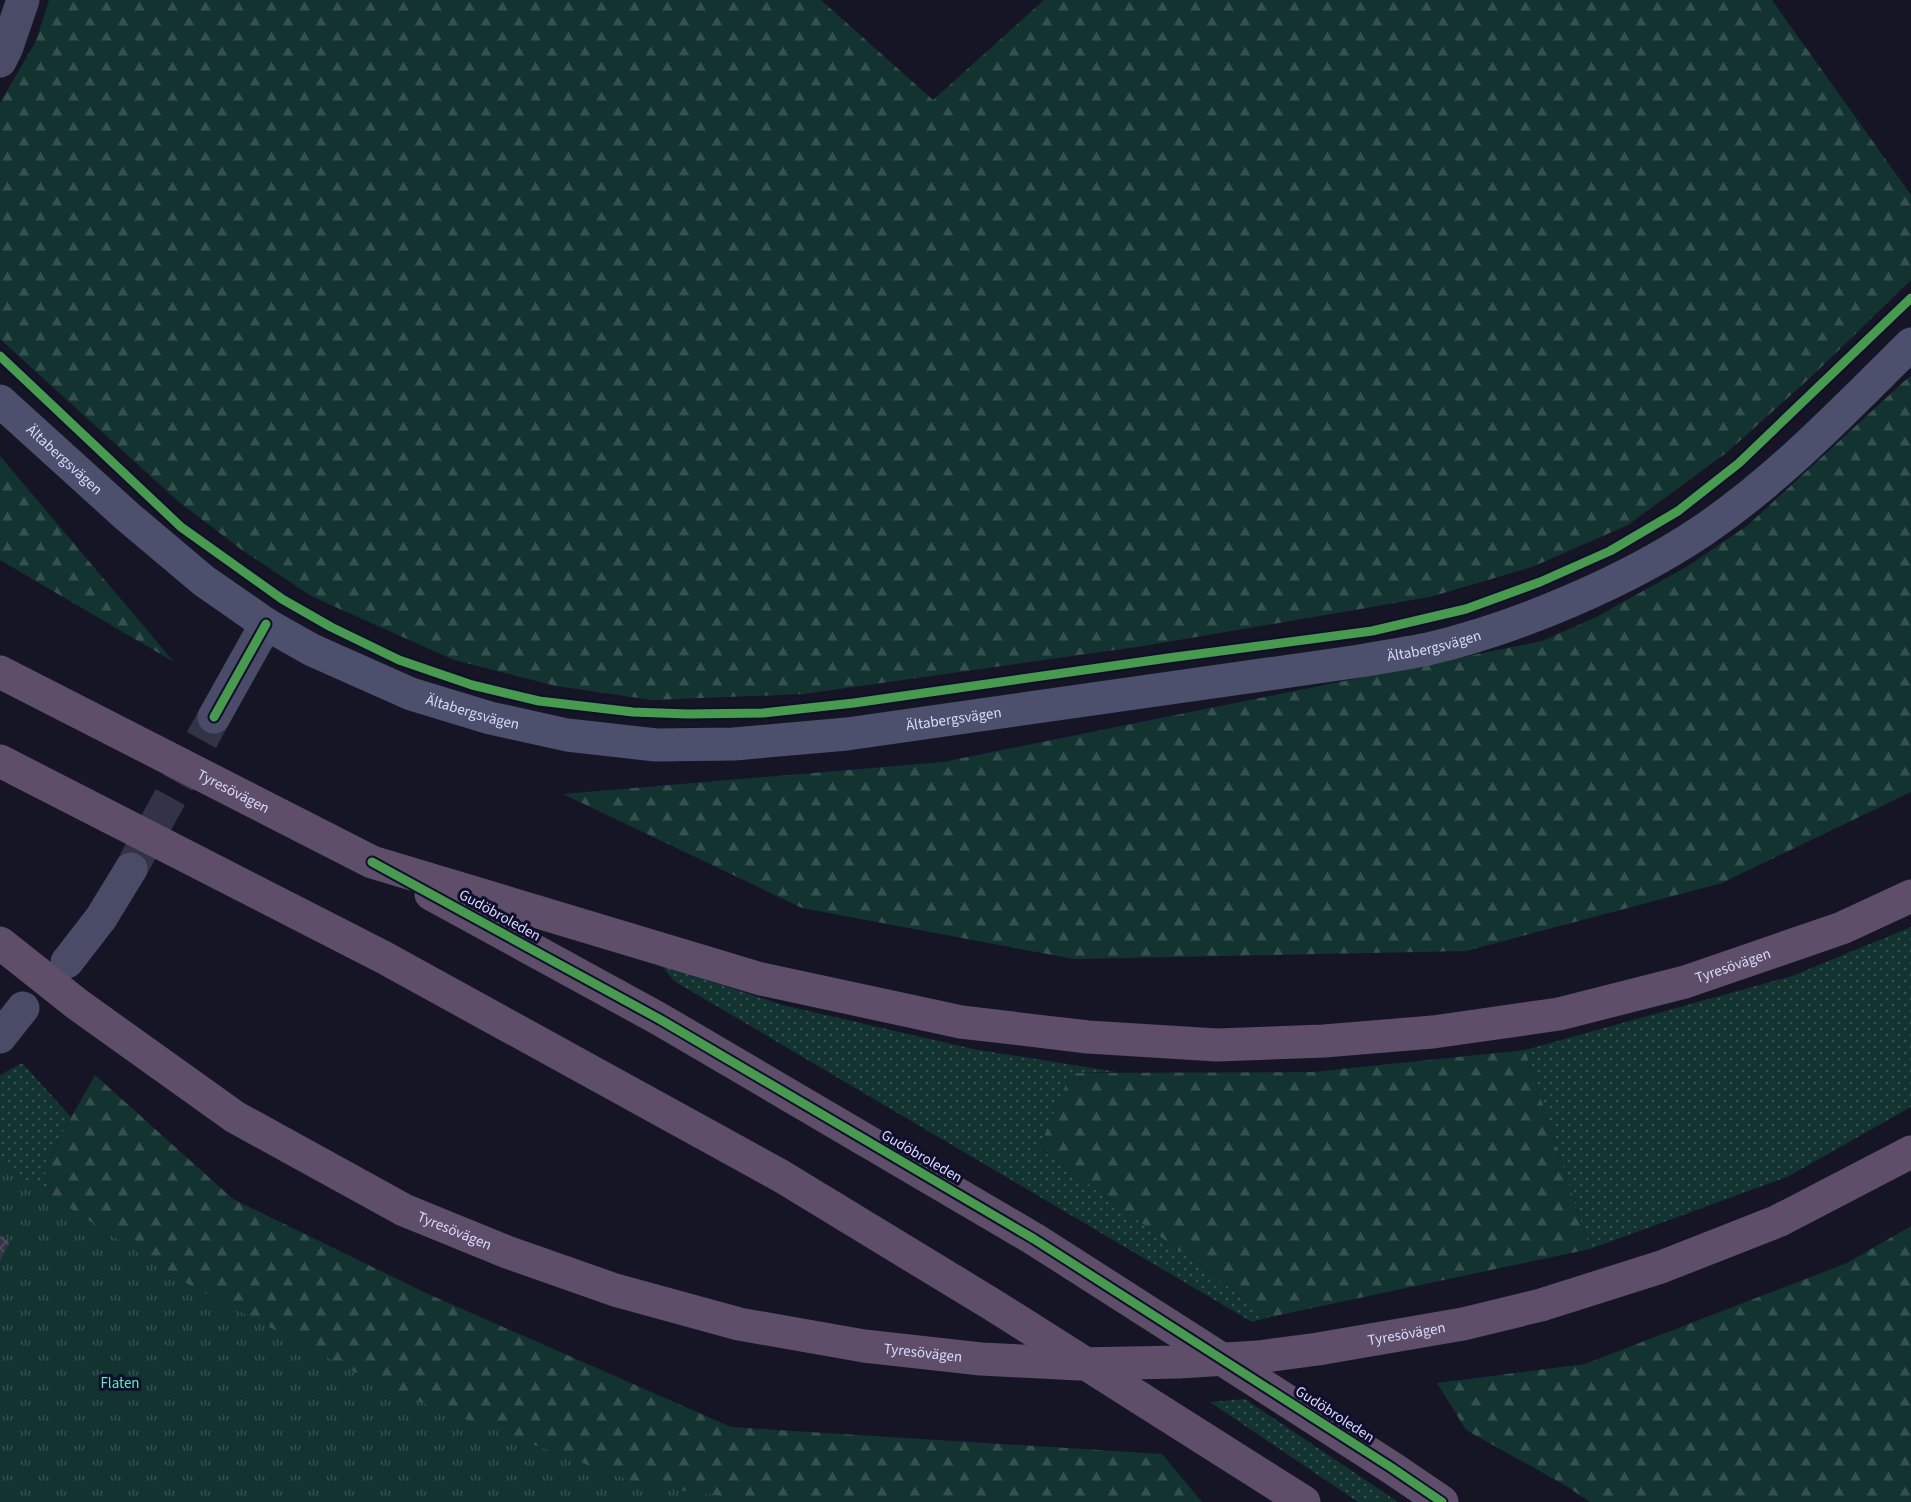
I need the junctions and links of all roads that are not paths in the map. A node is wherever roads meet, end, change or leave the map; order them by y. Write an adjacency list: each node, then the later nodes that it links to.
1 (23, 0): 2 (street)
2 (0, 61)
3 (1911, 344): 5 (street, Ältabergsvägen)
4 (0, 401): 5 (street, Ältabergsvägen)
5 (266, 624): 7 (street)
6 (0, 672): 9 (highway, Tyresövägen)
7 (214, 717)
8 (0, 761): 17 (highway)
9 (372, 862): 11 (highway, Tyresövägen); 18 (highway, Gudöbroleden)
10 (131, 869): 13 (street)
11 (1911, 896)
12 (0, 943): 16 (highway, Tyresövägen)
13 (67, 962)
14 (23, 1008): 15 (street)
15 (0, 1037)
16 (1911, 1152)
17 (1304, 1502)
18 (1442, 1502)

